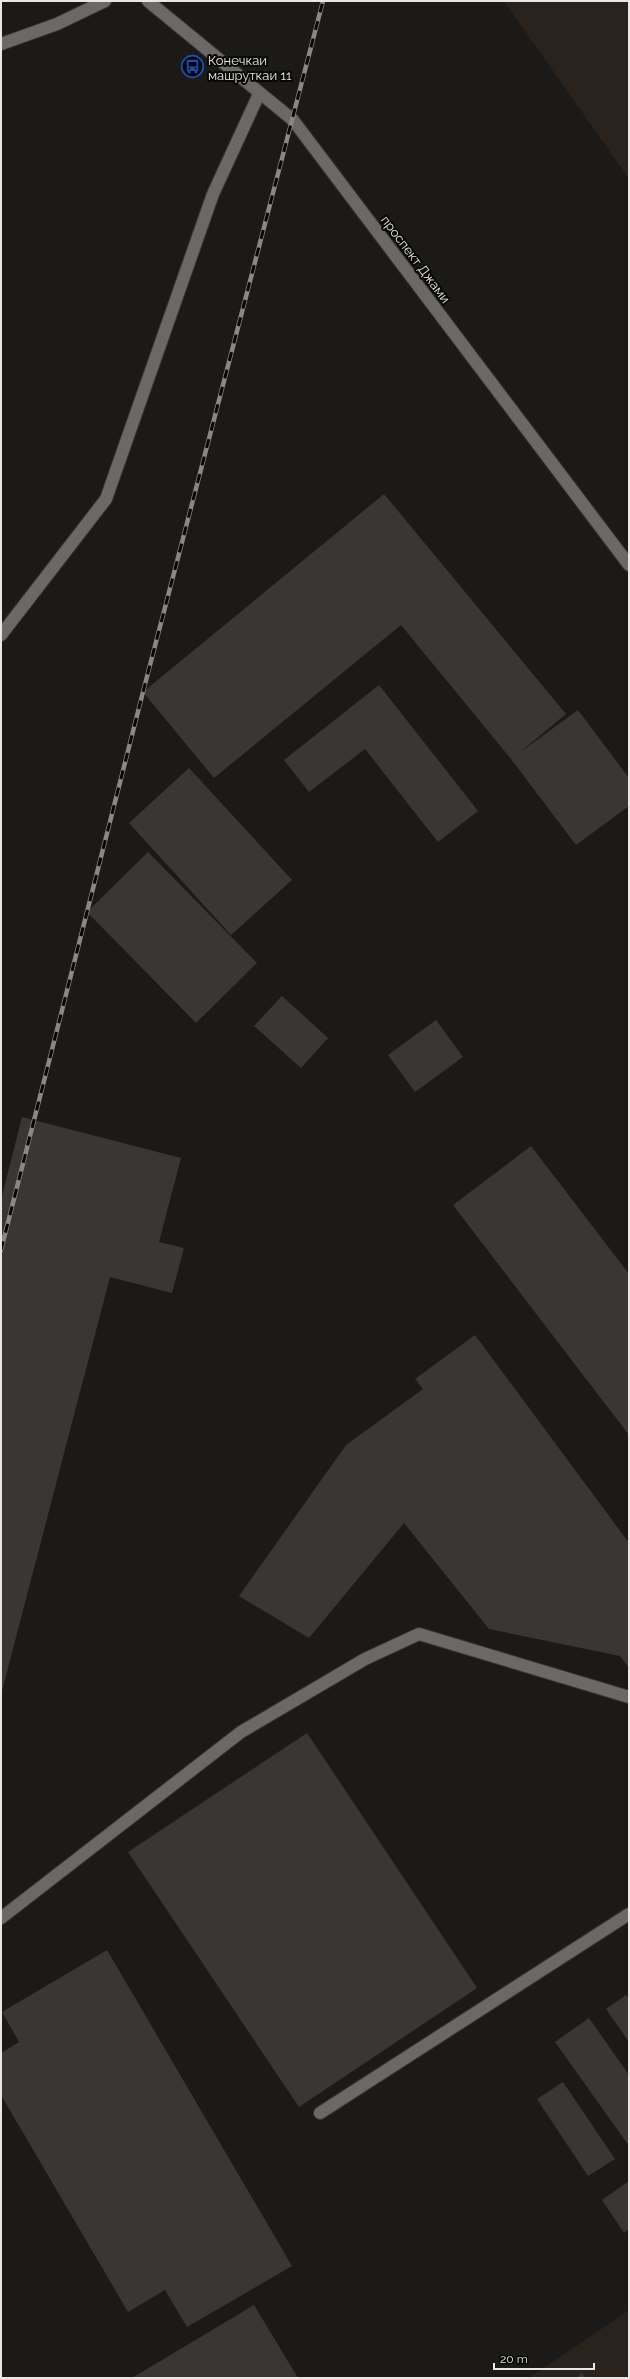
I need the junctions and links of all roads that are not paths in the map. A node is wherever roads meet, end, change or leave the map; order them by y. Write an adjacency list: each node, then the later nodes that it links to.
1 (105, 1): 3 (street)
2 (148, 1): 4 (street, проспект Джами)
3 (1, 44)
4 (259, 94): 5 (street, проспект Джами); 6 (street)
5 (629, 565)
6 (1, 635)
7 (629, 1697): 9 (street)
8 (629, 1914): 10 (street)
9 (1, 1918)
10 (320, 2113)

